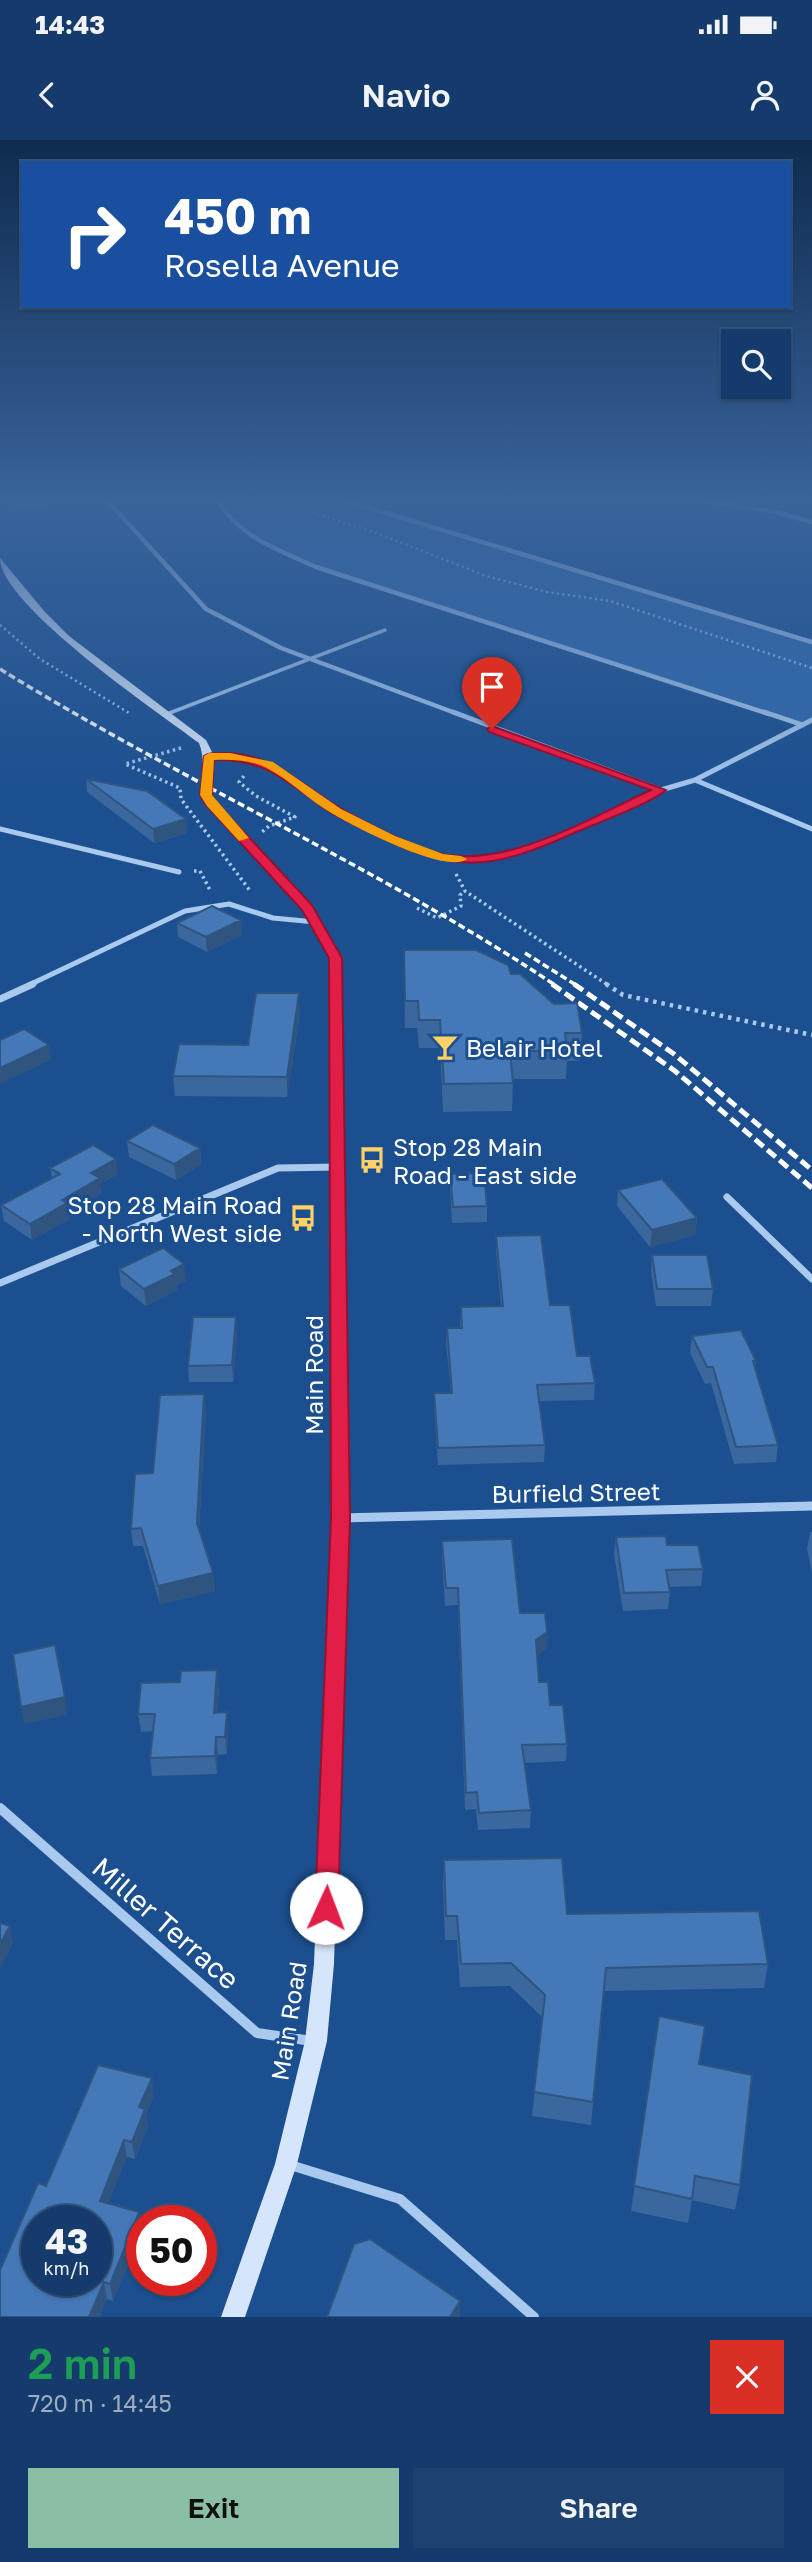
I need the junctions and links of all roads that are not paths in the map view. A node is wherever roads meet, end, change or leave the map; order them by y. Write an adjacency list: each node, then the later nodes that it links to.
1 (30, 601): 8 (main road)
2 (198, 601): 7 (street)
3 (420, 601): 10 (street)
4 (675, 601): 6 (street)
5 (385, 630): 7 (lane)
6 (812, 642)
7 (309, 659): 8 (lane); 13 (street)
8 (167, 714): 11 (main road)
9 (812, 720): 10 (street)
10 (803, 724): 12 (street)
11 (209, 756): 13 (street); 17 (main road, Main Road)
12 (695, 780): 13 (street); 15 (street)
13 (661, 790)
14 (0, 829): 16 (street)
15 (812, 829)
16 (179, 872)
17 (315, 922): 18 (street); 19 (main road, Main Road)
18 (0, 999)
19 (338, 1167): 22 (street); 24 (main road, Main Road)
20 (726, 1197): 21 (street)
21 (812, 1279)
22 (0, 1283)
23 (812, 1506): 24 (street, Burfield Street)
24 (341, 1518): 26 (main road, Main Road)
25 (0, 1808): 26 (street, Miller Terrace)
26 (316, 2042): 27 (main road, Main Road)
27 (286, 2164): 28 (main road, Main Road); 29 (street)
28 (233, 2317)
29 (534, 2317)

